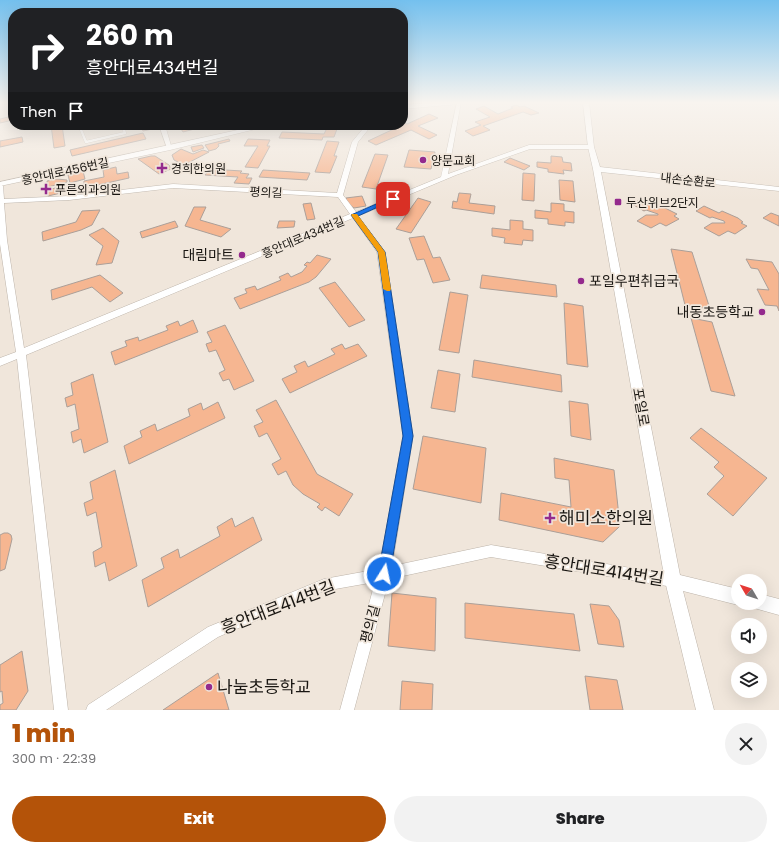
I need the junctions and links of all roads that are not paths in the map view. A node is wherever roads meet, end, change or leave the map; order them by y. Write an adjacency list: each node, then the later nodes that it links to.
1 (83, 135): 2 (lane)
2 (116, 135)
3 (166, 135): 9 (street)
4 (226, 135): 9 (street, 흥안대로456번길)
5 (361, 135): 15 (street)
6 (453, 135): 11 (street)
7 (590, 135): 8 (street, 포일로)
8 (591, 147): 10 (street, 포일로); 11 (street, 흥안대로434번길)
9 (170, 148): 12 (street, 흥안대로456번길)
10 (597, 169): 14 (street, 내손순환로); 21 (street, 포일로)
11 (444, 179): 17 (street, 흥안대로434번길)
12 (0, 185): 16 (street, 흥안대로456번길)
13 (192, 187): 15 (street, 평의길); 16 (street, 흥안대로456번길)
14 (779, 189)
15 (340, 195): 17 (street, 평의길)
16 (1, 201): 18 (street)
17 (354, 215): 18 (street, 흥안대로434번길); 20 (street, 평의길)
18 (21, 355): 19 (street, 흥안대로434번길); 25 (street)
19 (0, 362)
20 (384, 574): 21 (street, 흥안대로414번길); 26 (street, 흥안대로414번길); 27 (street, 평의길)
21 (673, 581): 22 (street); 28 (street, 포일로)
22 (731, 595)
23 (767, 604): 24 (street)
24 (779, 607)
25 (61, 710)
26 (93, 710)
27 (347, 710)
28 (705, 710)

